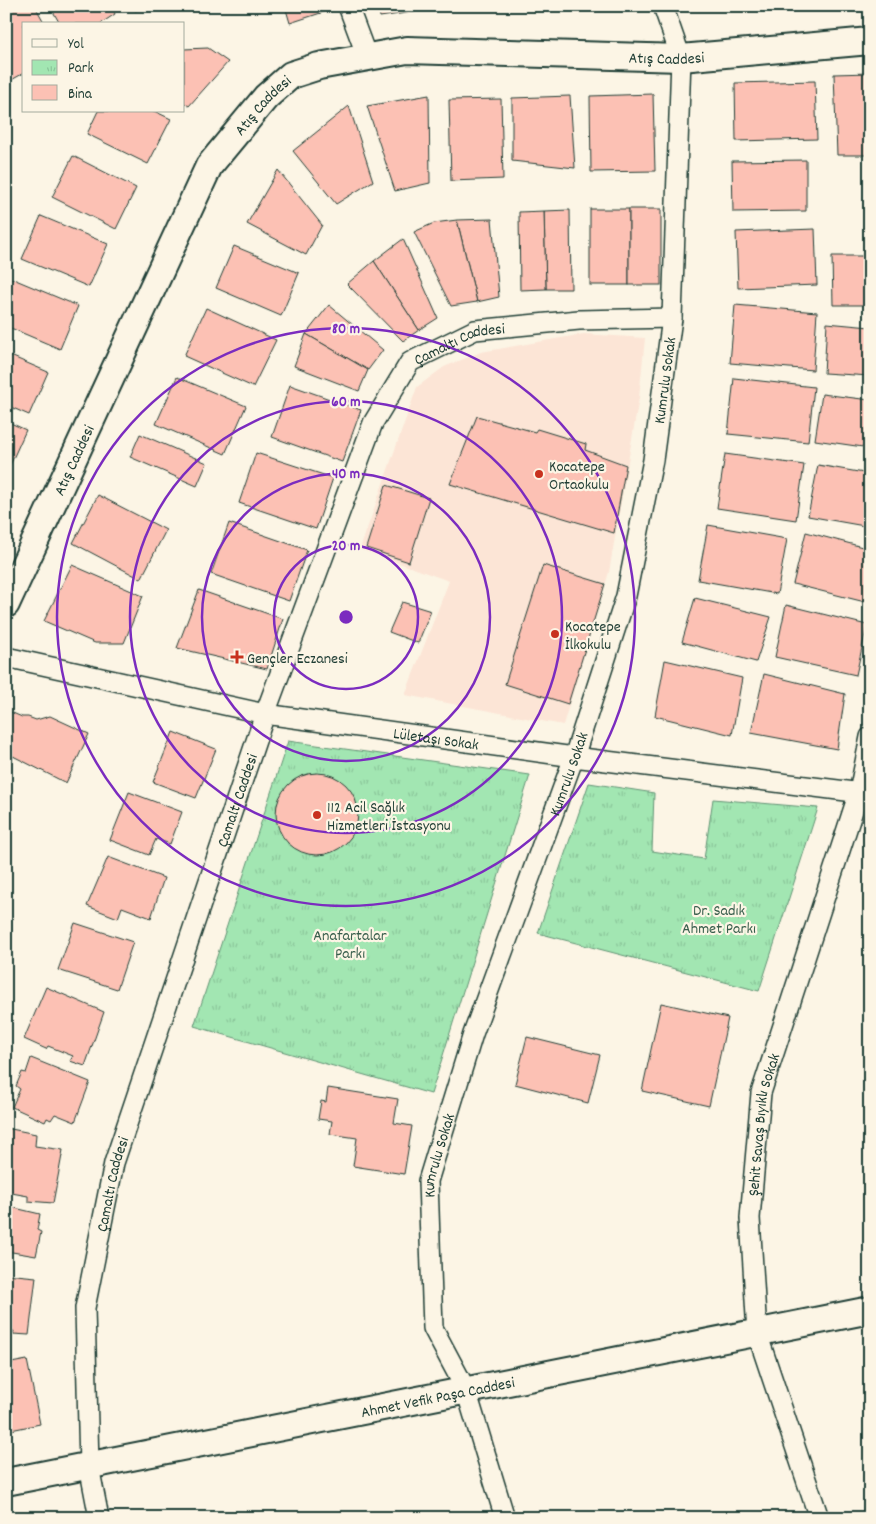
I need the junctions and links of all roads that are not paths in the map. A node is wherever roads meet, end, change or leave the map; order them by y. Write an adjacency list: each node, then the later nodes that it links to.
1 (348, 6): 4 (street)
2 (663, 6): 5 (street, Kumrulu Sokak)
3 (870, 41): 5 (street, Atış Caddesi)
4 (367, 58): 5 (street, Atış Caddesi); 7 (street, Atış Caddesi)
5 (681, 58): 6 (street, Kumrulu Sokak)
6 (672, 318): 9 (street, Çamaltı Caddesi); 11 (street, Kumrulu Sokak)
7 (6, 604)
8 (6, 657): 9 (street, Lületaşı Sokak)
9 (265, 714): 11 (street, Lületaşı Sokak); 16 (street, Çamaltı Caddesi)
10 (870, 737): 12 (street, Şehit Savaş Bıyıklı Sokak)
11 (574, 757): 12 (street, Lületaşı Sokak); 15 (street, Kumrulu Sokak)
12 (864, 793): 14 (street, Şehit Savaş Bıyıklı Sokak)
13 (870, 1310): 14 (street, Ahmet Vefik Paşa Caddesi)
14 (757, 1333): 15 (street, Ahmet Vefik Paşa Caddesi); 20 (street, Şehit Savaş Bıyıklı Sokak)
15 (466, 1390): 16 (street, Ahmet Vefik Paşa Caddesi); 19 (street, Kumrulu Sokak)
16 (89, 1466): 17 (street, Ahmet Vefik Paşa Caddesi); 18 (street, Çamaltı Caddesi)
17 (6, 1482)
18 (99, 1518)
19 (505, 1518)
20 (819, 1518)

